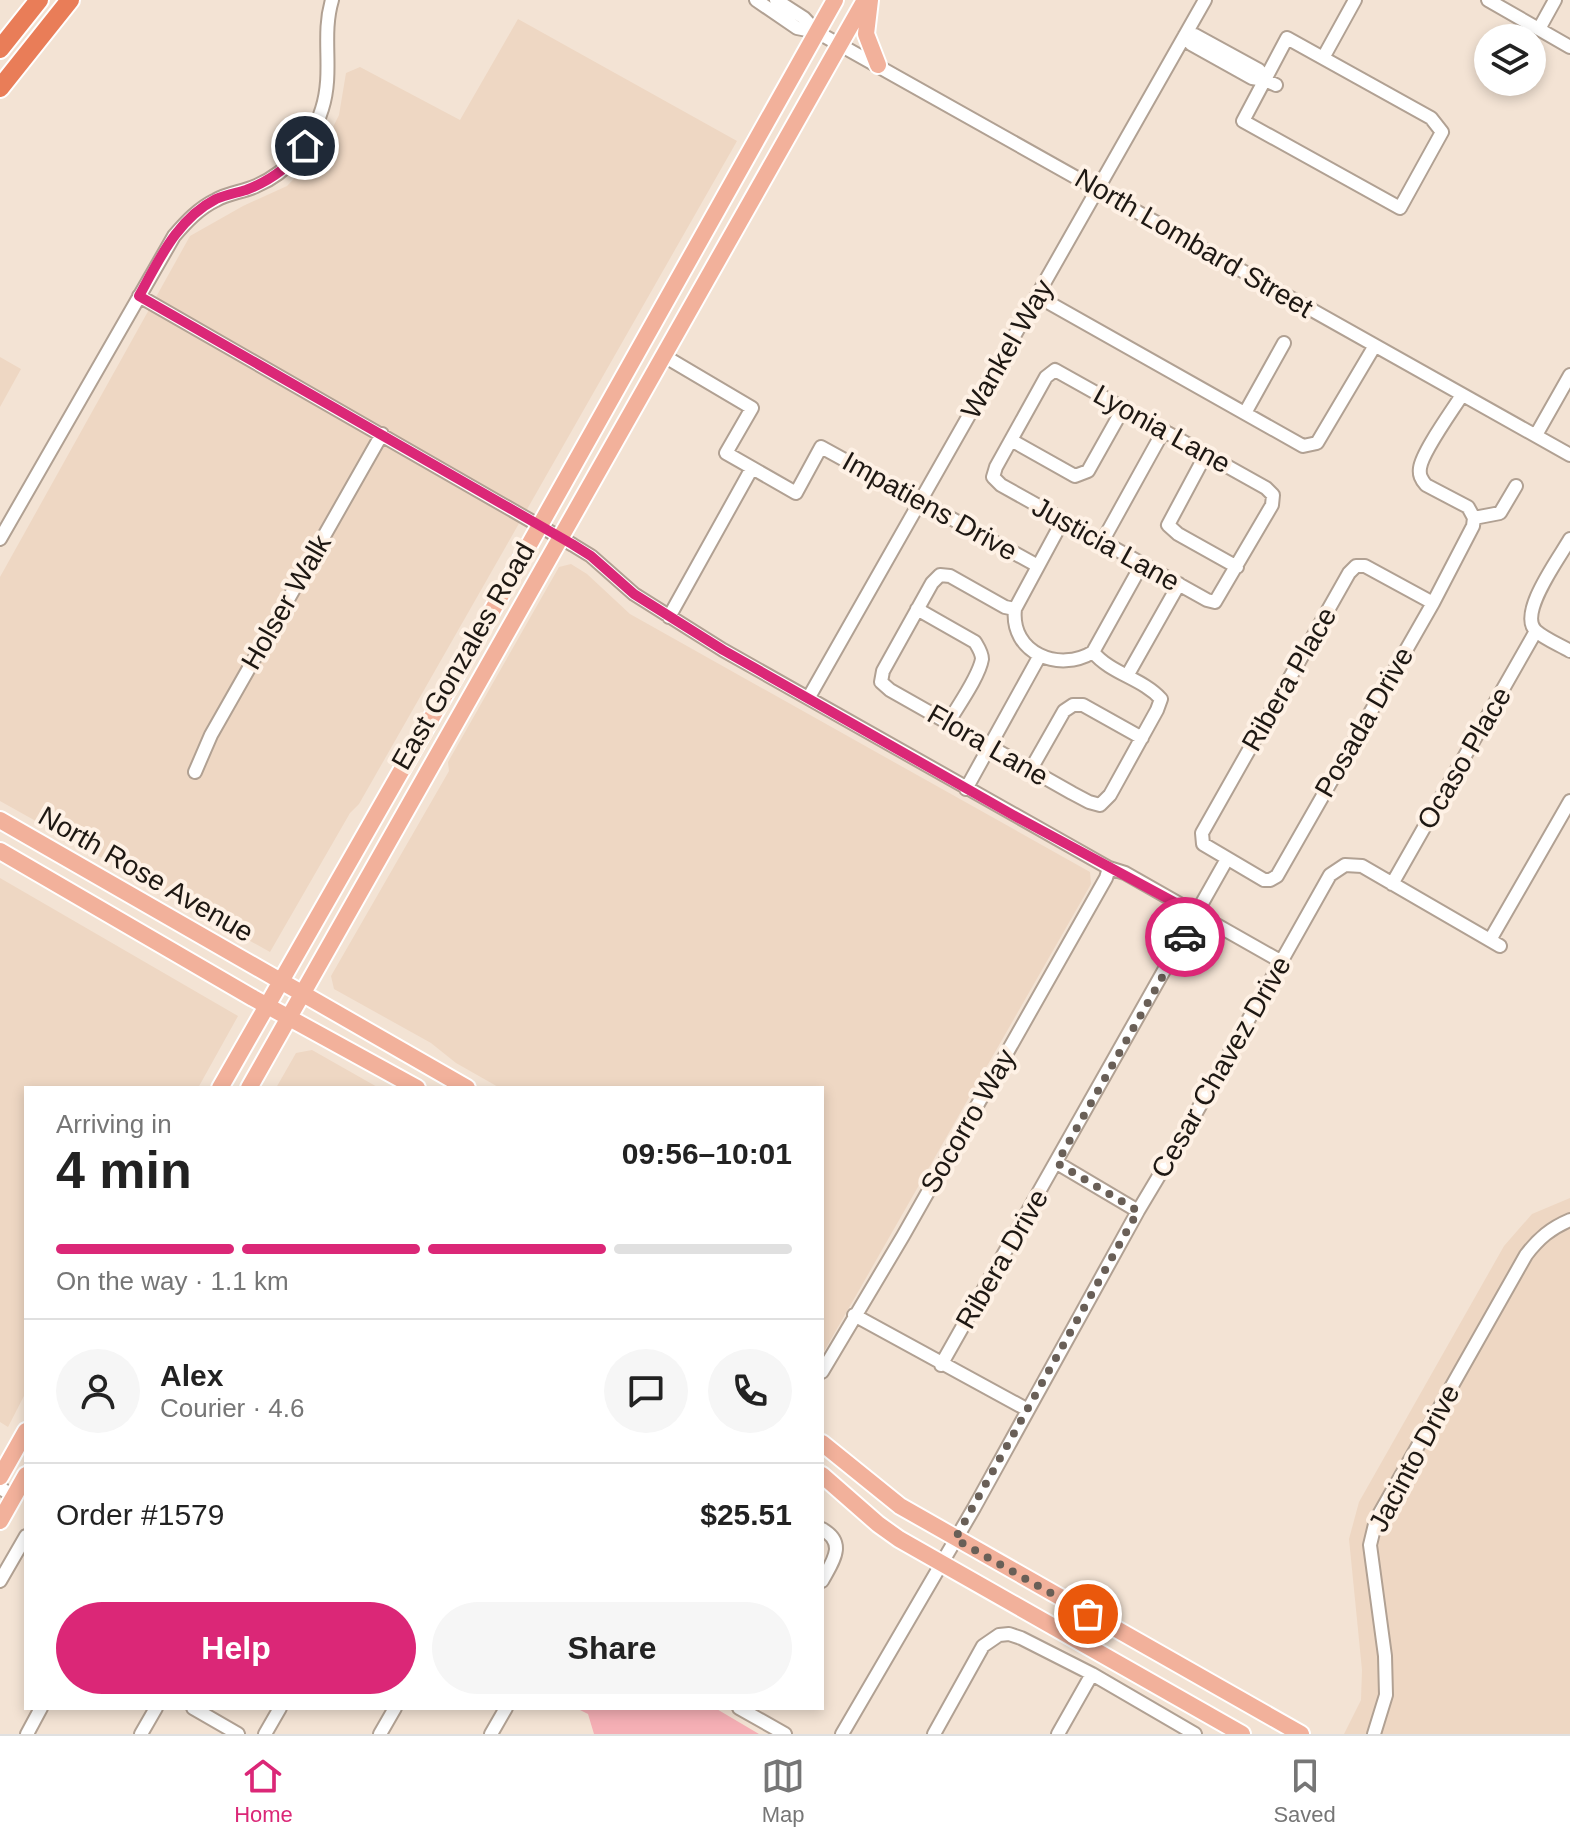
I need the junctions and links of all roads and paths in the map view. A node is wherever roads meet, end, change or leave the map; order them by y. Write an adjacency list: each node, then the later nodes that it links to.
1 (39, 0): 19 (highway)
2 (70, 0): 23 (highway)
3 (332, 0): 25 (street)
4 (756, 0): 14 (street)
5 (776, 0): 14 (street)
6 (835, 0): 14 (main road, East Gonzales Road)
7 (867, 0): 17 (main road, East Gonzales Road); 21 (main road)
8 (1205, 0): 16 (street, Wankel Way)
9 (1355, 0): 20 (street)
10 (1488, 0): 12 (street)
11 (1555, 0): 13 (street)
12 (1530, 24)
13 (1542, 24)
14 (817, 32): 17 (street, North Lombard Street); 45 (main road, East Gonzales Road)
15 (1546, 33): 18 (street)
16 (1185, 35): 22 (street); 24 (street, Wankel Way)
17 (840, 44): 21 (street, North Lombard Street); 29 (main road, East Gonzales Road)
18 (1570, 47)
19 (0, 49)
20 (1323, 58): 22 (street); 22 (street)
21 (878, 65): 24 (street, North Lombard Street)
22 (1270, 83)
23 (0, 88)
24 (1098, 189): 26 (street, Wankel Way); 28 (street, North Lombard Street)
25 (139, 296): 35 (street); 47 (street)
26 (1037, 296): 33 (street); 42 (street, Wankel Way)
27 (1284, 343): 33 (street)
28 (1374, 347): 31 (street, North Lombard Street); 33 (street)
29 (664, 356): 40 (street); 46 (main road, East Gonzales Road)
30 (1570, 375): 36 (street)
31 (1462, 395): 36 (street, North Lombard Street); 43 (street)
32 (1124, 407): 34 (street, Lyonia Lane); 37 (street); 37 (street, Lyonia Lane)
33 (1245, 413)
34 (1164, 430): 38 (street, Lyonia Lane); 48 (street)
35 (382, 434): 45 (street); 69 (street, Holser Walk)
36 (1536, 435): 39 (street, North Lombard Street)
37 (1011, 440): 44 (street, Justicia Lane)
38 (1206, 454): 52 (street, Lyonia Lane); 52 (street)
39 (1570, 455)
40 (752, 468): 42 (street, Impatiens Drive); 57 (street)
41 (1516, 486): 43 (street)
42 (922, 500): 51 (street, Impatiens Drive); 64 (street, Wankel Way)
43 (1474, 518): 54 (street, Posada Drive)
44 (1063, 520): 48 (street, Justicia Lane); 51 (street)
45 (540, 526): 46 (street); 62 (main road, East Gonzales Road)
46 (561, 537): 57 (street); 70 (main road, East Gonzales Road)
47 (0, 539)
48 (1102, 542): 50 (street, Justicia Lane)
49 (1568, 547): 58 (street)
50 (1142, 564): 53 (street, Justicia Lane); 60 (street)
51 (1038, 566): 56 (street)
52 (1237, 567): 53 (street, Justicia Lane)
53 (1179, 584): 63 (street)
54 (1433, 603): 75 (street, Posada Drive); 75 (street, Ribera Place)
55 (917, 609): 56 (street); 65 (street); 65 (street, Flora Lane)
56 (1015, 609): 61 (street)
57 (669, 617): 64 (street)
58 (1536, 631): 59 (street); 77 (street, Ocaso Place)
59 (1570, 651)
60 (1093, 652): 61 (street); 63 (street)
61 (1039, 657): 67 (street)
62 (456, 675): 70 (main road); 80 (main road, East Gonzales Road)
63 (1127, 676): 66 (street)
64 (809, 697): 71 (street)
65 (948, 723): 67 (street, Flora Lane)
66 (1142, 738): 68 (street); 68 (street, Flora Lane)
67 (990, 746): 68 (street, Flora Lane); 71 (street)
68 (1031, 769)
69 (195, 772)
70 (426, 783): 81 (main road, East Gonzales Road)
71 (966, 789): 76 (street)
72 (1570, 801): 77 (street)
73 (0, 820): 80 (main road, North Rose Avenue)
74 (0, 851): 82 (main road, North Rose Avenue)
75 (1227, 859): 78 (street, Ribera Drive)
76 (1109, 868): 78 (street); 91 (street, Socorro Way)
77 (1392, 884): 79 (street, Cesar Chavez Drive)
78 (1198, 915): 79 (street); 88 (street, Ribera Drive)
79 (1282, 962): 89 (street, Cesar Chavez Drive)
80 (281, 982): 81 (main road, North Rose Avenue); 82 (main road, East Gonzales Road)
81 (302, 994): 83 (main road, East Gonzales Road); 87 (main road, North Rose Avenue)
82 (260, 1002): 83 (main road, North Rose Avenue); 84 (main road, East Gonzales Road)
83 (288, 1017): 85 (main road, East Gonzales Road); 86 (main road, North Rose Avenue)
84 (221, 1086)
85 (250, 1086)
86 (413, 1086)
87 (463, 1086)
88 (1057, 1163): 89 (street); 92 (street, Ribera Drive)
89 (1138, 1211): 94 (street, Cesar Chavez Drive)
90 (1570, 1220): 129 (street, Jacinto Drive)
91 (854, 1315): 92 (street); 93 (street, Socorro Way)
92 (941, 1365): 94 (street)
93 (824, 1368)
94 (1028, 1410): 104 (street, Cesar Chavez Drive)
95 (24, 1435): 97 (main road)
96 (824, 1445): 104 (main road)
97 (0, 1477)
98 (24, 1477): 100 (main road)
99 (824, 1477): 105 (main road)
100 (7, 1492): 101 (main road)
101 (0, 1521)
102 (824, 1530): 106 (street)
103 (24, 1539): 107 (street)
104 (955, 1539): 105 (street, Cesar Chavez Drive); 128 (main road)
105 (941, 1564): 124 (street, Cesar Chavez Drive); 127 (main road)
106 (824, 1577)
107 (0, 1581)
108 (1092, 1674): 116 (street); 125 (street); 126 (street)
109 (40, 1710): 117 (street)
110 (155, 1710): 118 (street)
111 (196, 1710): 119 (street)
112 (279, 1710): 120 (street)
113 (394, 1710): 121 (street)
114 (505, 1710): 122 (street)
115 (747, 1710): 123 (street)
116 (1187, 1732)
117 (27, 1734)
118 (141, 1734)
119 (238, 1734)
120 (265, 1734)
121 (380, 1734)
122 (491, 1734)
123 (785, 1734)
124 (842, 1734)
125 (934, 1734)
126 (1058, 1734)
127 (1242, 1734)
128 (1301, 1734)
129 (1374, 1734)

